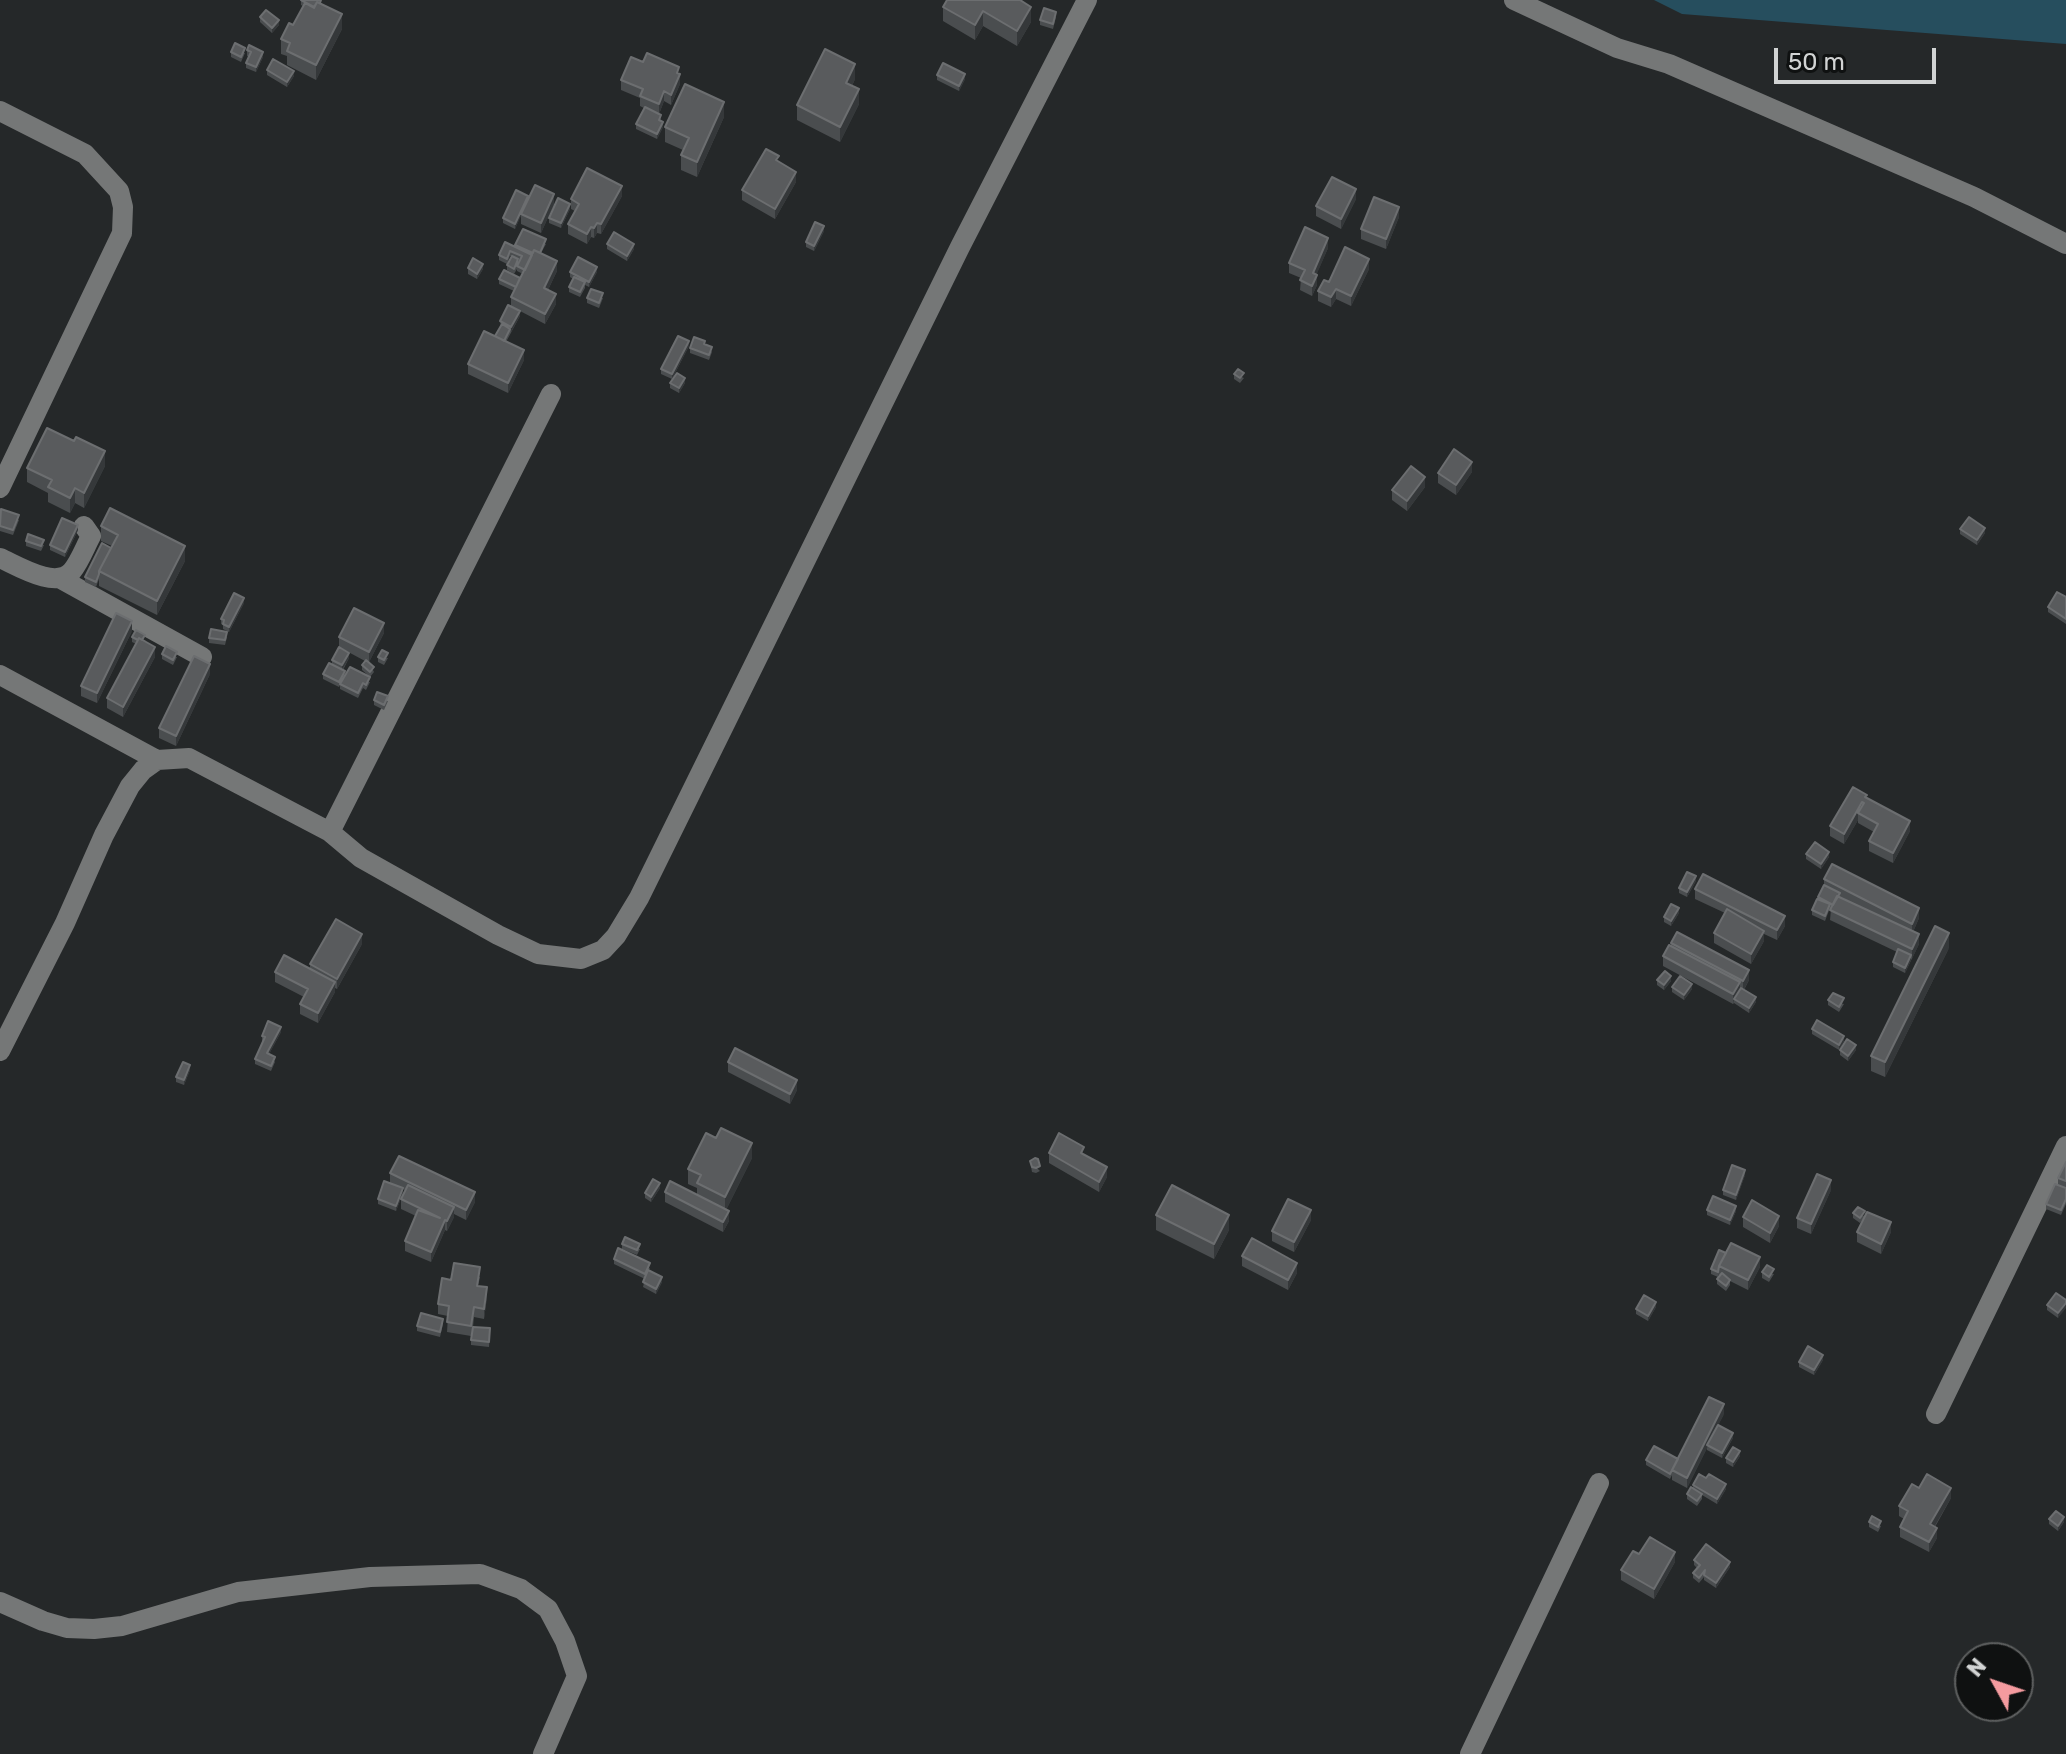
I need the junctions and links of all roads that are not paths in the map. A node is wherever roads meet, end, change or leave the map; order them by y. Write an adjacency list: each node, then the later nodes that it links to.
1 (1087, 0): 13 (street)
2 (1514, 0): 4 (street)
3 (0, 111): 6 (street)
4 (2066, 244)
5 (551, 394): 13 (street)
6 (0, 488)
7 (84, 526): 9 (street)
8 (0, 558): 9 (street)
9 (61, 579): 10 (street)
10 (202, 657)
11 (0, 675): 12 (street)
12 (157, 760): 13 (street); 14 (street)
13 (330, 832)
14 (0, 1051)
15 (2066, 1146): 16 (street)
16 (1936, 1414)
17 (1599, 1483): 20 (street)
18 (0, 1602): 19 (street)
19 (543, 1754)
20 (1470, 1754)

